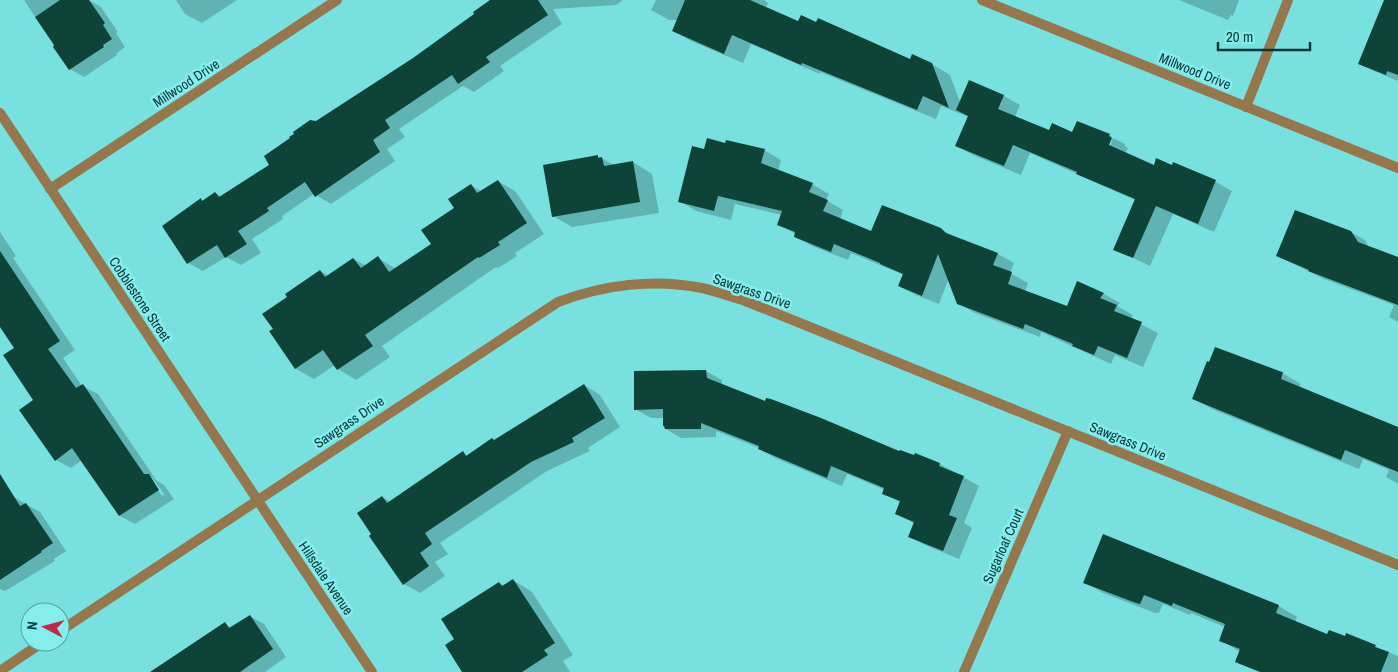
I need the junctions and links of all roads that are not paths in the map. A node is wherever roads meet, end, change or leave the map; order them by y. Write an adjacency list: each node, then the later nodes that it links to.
1 (337, 0): 7 (street, Millwood Drive)
2 (982, 0): 4 (street, Millwood Drive)
3 (1288, 0): 4 (street)
4 (1246, 107): 6 (street, Millwood Drive)
5 (0, 113): 7 (street, Cobblestone Street)
6 (1398, 168)
7 (50, 189): 9 (street, Cobblestone Street)
8 (1068, 431): 9 (street, Sawgrass Drive); 10 (street, Sawgrass Drive); 15 (street, Sugarloaf Court)
9 (257, 500): 11 (street, Sawgrass Drive); 14 (street, Hillsdale Avenue)
10 (1398, 565)
11 (70, 624)
12 (28, 652): 13 (street)
13 (0, 671)
14 (372, 672)
15 (964, 672)

